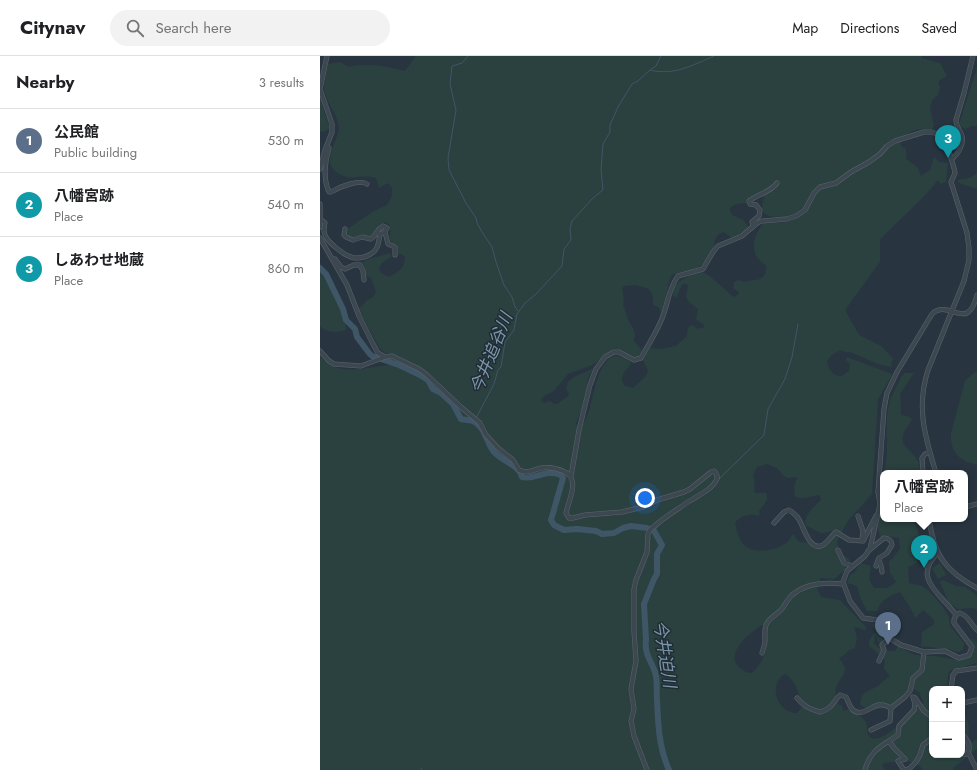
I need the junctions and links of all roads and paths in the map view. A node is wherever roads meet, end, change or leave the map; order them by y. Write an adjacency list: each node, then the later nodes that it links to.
1 (327, 56): 3 (street)
2 (973, 56): 4 (street)
3 (326, 148): 5 (street); 6 (street)
4 (952, 159): 10 (street); 19 (street)
5 (320, 169)
6 (368, 184)
7 (778, 184): 10 (street)
8 (320, 204): 9 (street)
9 (321, 221): 11 (street); 13 (street)
10 (753, 226): 25 (street)
11 (320, 227)
12 (345, 229): 13 (street)
13 (385, 232): 15 (street)
14 (320, 238): 16 (street)
15 (395, 255)
16 (332, 259): 17 (street); 21 (street)
17 (364, 280)
18 (977, 295): 19 (street)
19 (952, 312): 22 (street); 26 (street)
20 (320, 351): 21 (street)
21 (385, 357): 25 (street)
22 (930, 452): 23 (street); 24 (street)
23 (923, 470)
24 (935, 470)
25 (571, 476): 61 (street)
26 (878, 512): 30 (street); 32 (street)
27 (858, 516): 30 (street)
28 (930, 522): 33 (street)
29 (774, 523): 30 (street)
30 (863, 541)
31 (838, 550): 35 (street)
32 (868, 551): 34 (street); 35 (street)
33 (938, 553): 39 (street); 40 (street)
34 (878, 560): 36 (street); 37 (street)
35 (853, 566): 38 (street)
36 (876, 566)
37 (882, 572)
38 (843, 584): 42 (street); 44 (street)
39 (977, 588)
40 (956, 614): 41 (street); 43 (street)
41 (977, 630)
42 (890, 638): 43 (street); 45 (street)
43 (924, 652): 48 (street)
44 (762, 653)
45 (879, 661)
46 (977, 668): 47 (street)
47 (951, 686)
48 (910, 691): 49 (street); 53 (street)
49 (913, 697): 54 (street); 58 (street)
50 (797, 698): 53 (street)
51 (977, 700): 52 (street)
52 (965, 702)
53 (891, 708): 55 (street)
54 (929, 714)
55 (871, 730)
56 (965, 738): 59 (street)
57 (929, 740): 63 (street)
58 (890, 741): 62 (street); 63 (street)
59 (968, 753): 60 (street); 64 (street)
60 (965, 754)
61 (647, 770)
62 (865, 770)
63 (905, 770)
64 (977, 770)

